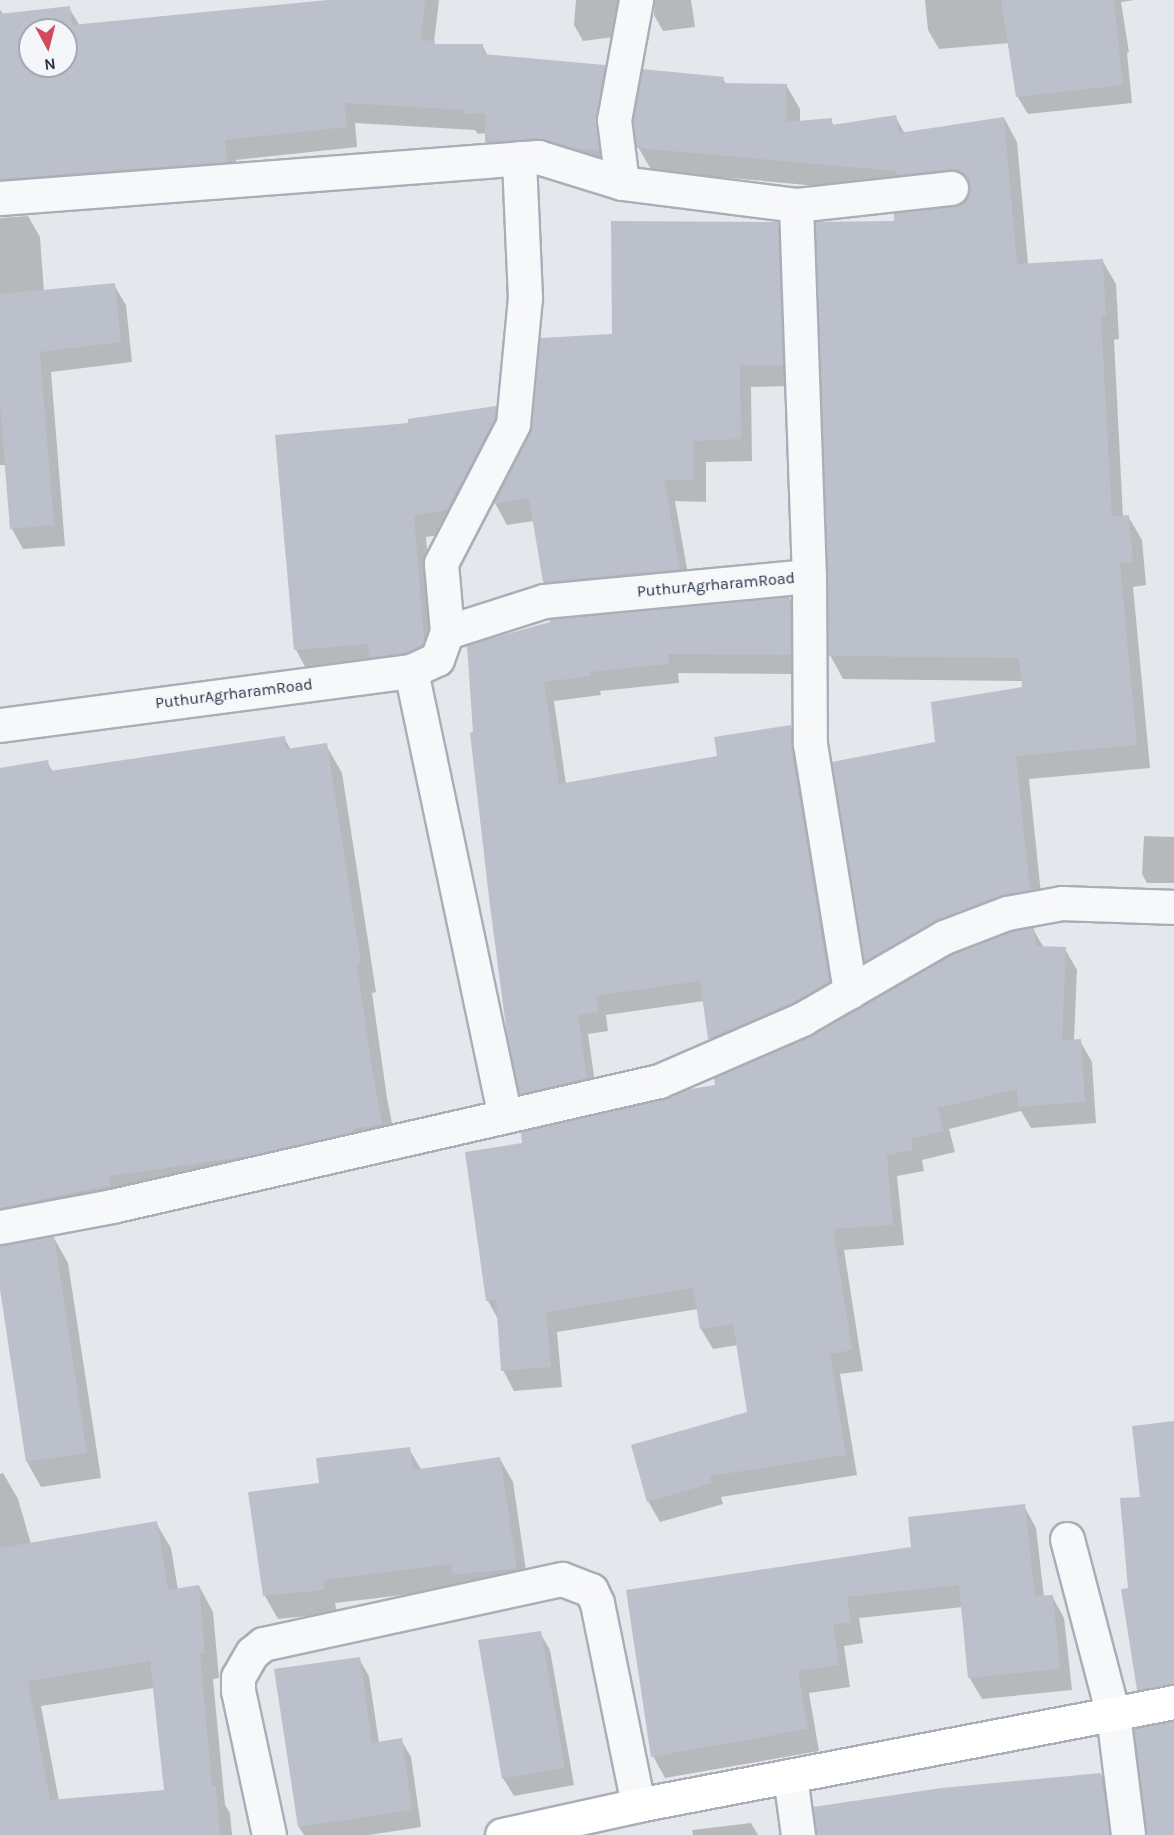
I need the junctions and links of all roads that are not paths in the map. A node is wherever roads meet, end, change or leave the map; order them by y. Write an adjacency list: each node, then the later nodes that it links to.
1 (628, 3): 3 (street)
2 (519, 158): 3 (street); 5 (street); 8 (street, PuthurAgrharamRoad)
3 (622, 183): 6 (street)
4 (951, 188): 6 (street)
5 (0, 198)
6 (796, 205): 7 (street)
7 (809, 576): 8 (street, PuthurAgrharamRoad); 12 (street)
8 (447, 632): 9 (street, PuthurAgrharamRoad)
9 (411, 672): 10 (street, PuthurAgrharamRoad); 13 (street)
10 (0, 724)
11 (1174, 907): 12 (street)
12 (850, 992): 13 (street)
13 (505, 1116): 14 (street)
14 (0, 1227)
15 (1068, 1539): 17 (street)
16 (1174, 1702): 17 (street)
17 (1113, 1714): 18 (street); 23 (street)
18 (790, 1776): 19 (street); 22 (street)
19 (638, 1805): 20 (street); 21 (street)
20 (269, 1835)
21 (502, 1835)
22 (798, 1835)
23 (1128, 1835)

